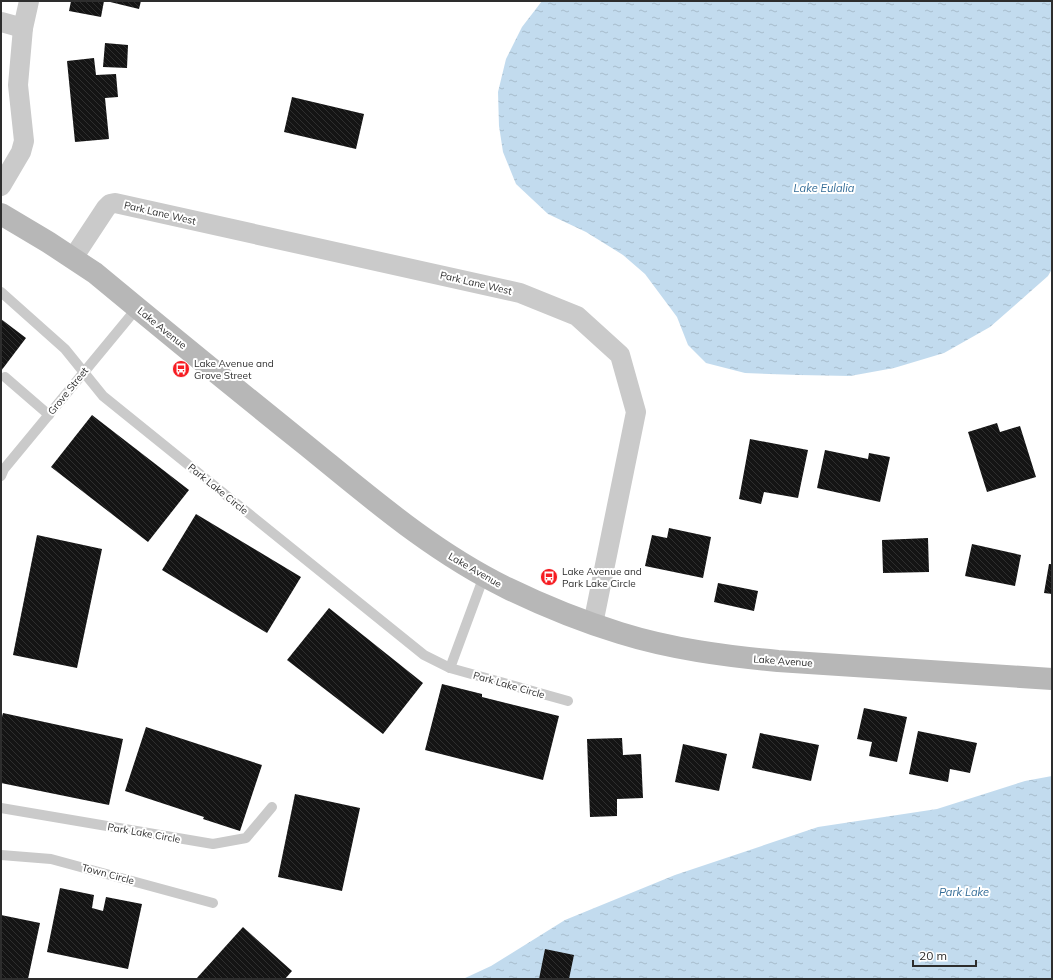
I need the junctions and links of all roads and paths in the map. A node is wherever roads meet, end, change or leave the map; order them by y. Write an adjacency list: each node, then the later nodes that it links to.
1 (29, 1): 3 (street)
2 (1, 22): 3 (street)
3 (23, 28): 4 (street)
4 (1, 186)
5 (1, 214): 6 (main road, Lake Avenue)
6 (73, 258): 8 (main road, Lake Avenue); 14 (street, Park Lane West)
7 (1, 292): 9 (lane, Park Lake Circle)
8 (137, 308): 9 (lane, Grove Street); 13 (main road, Lake Avenue)
9 (84, 372): 11 (lane, Grove Street); 15 (lane, Park Lake Circle)
10 (6, 377): 11 (lane)
11 (49, 415): 12 (lane, Grove Street)
12 (1, 476)
13 (484, 576): 14 (main road, Lake Avenue); 15 (lane)
14 (593, 624): 16 (main road, Lake Avenue)
15 (450, 668): 17 (lane, Park Lake Circle)
16 (1052, 679)
17 (568, 701)
18 (272, 807): 19 (lane, Park Lake Circle)
19 (1, 808)
20 (1, 855): 21 (lane, Town Circle)
21 (213, 903)

